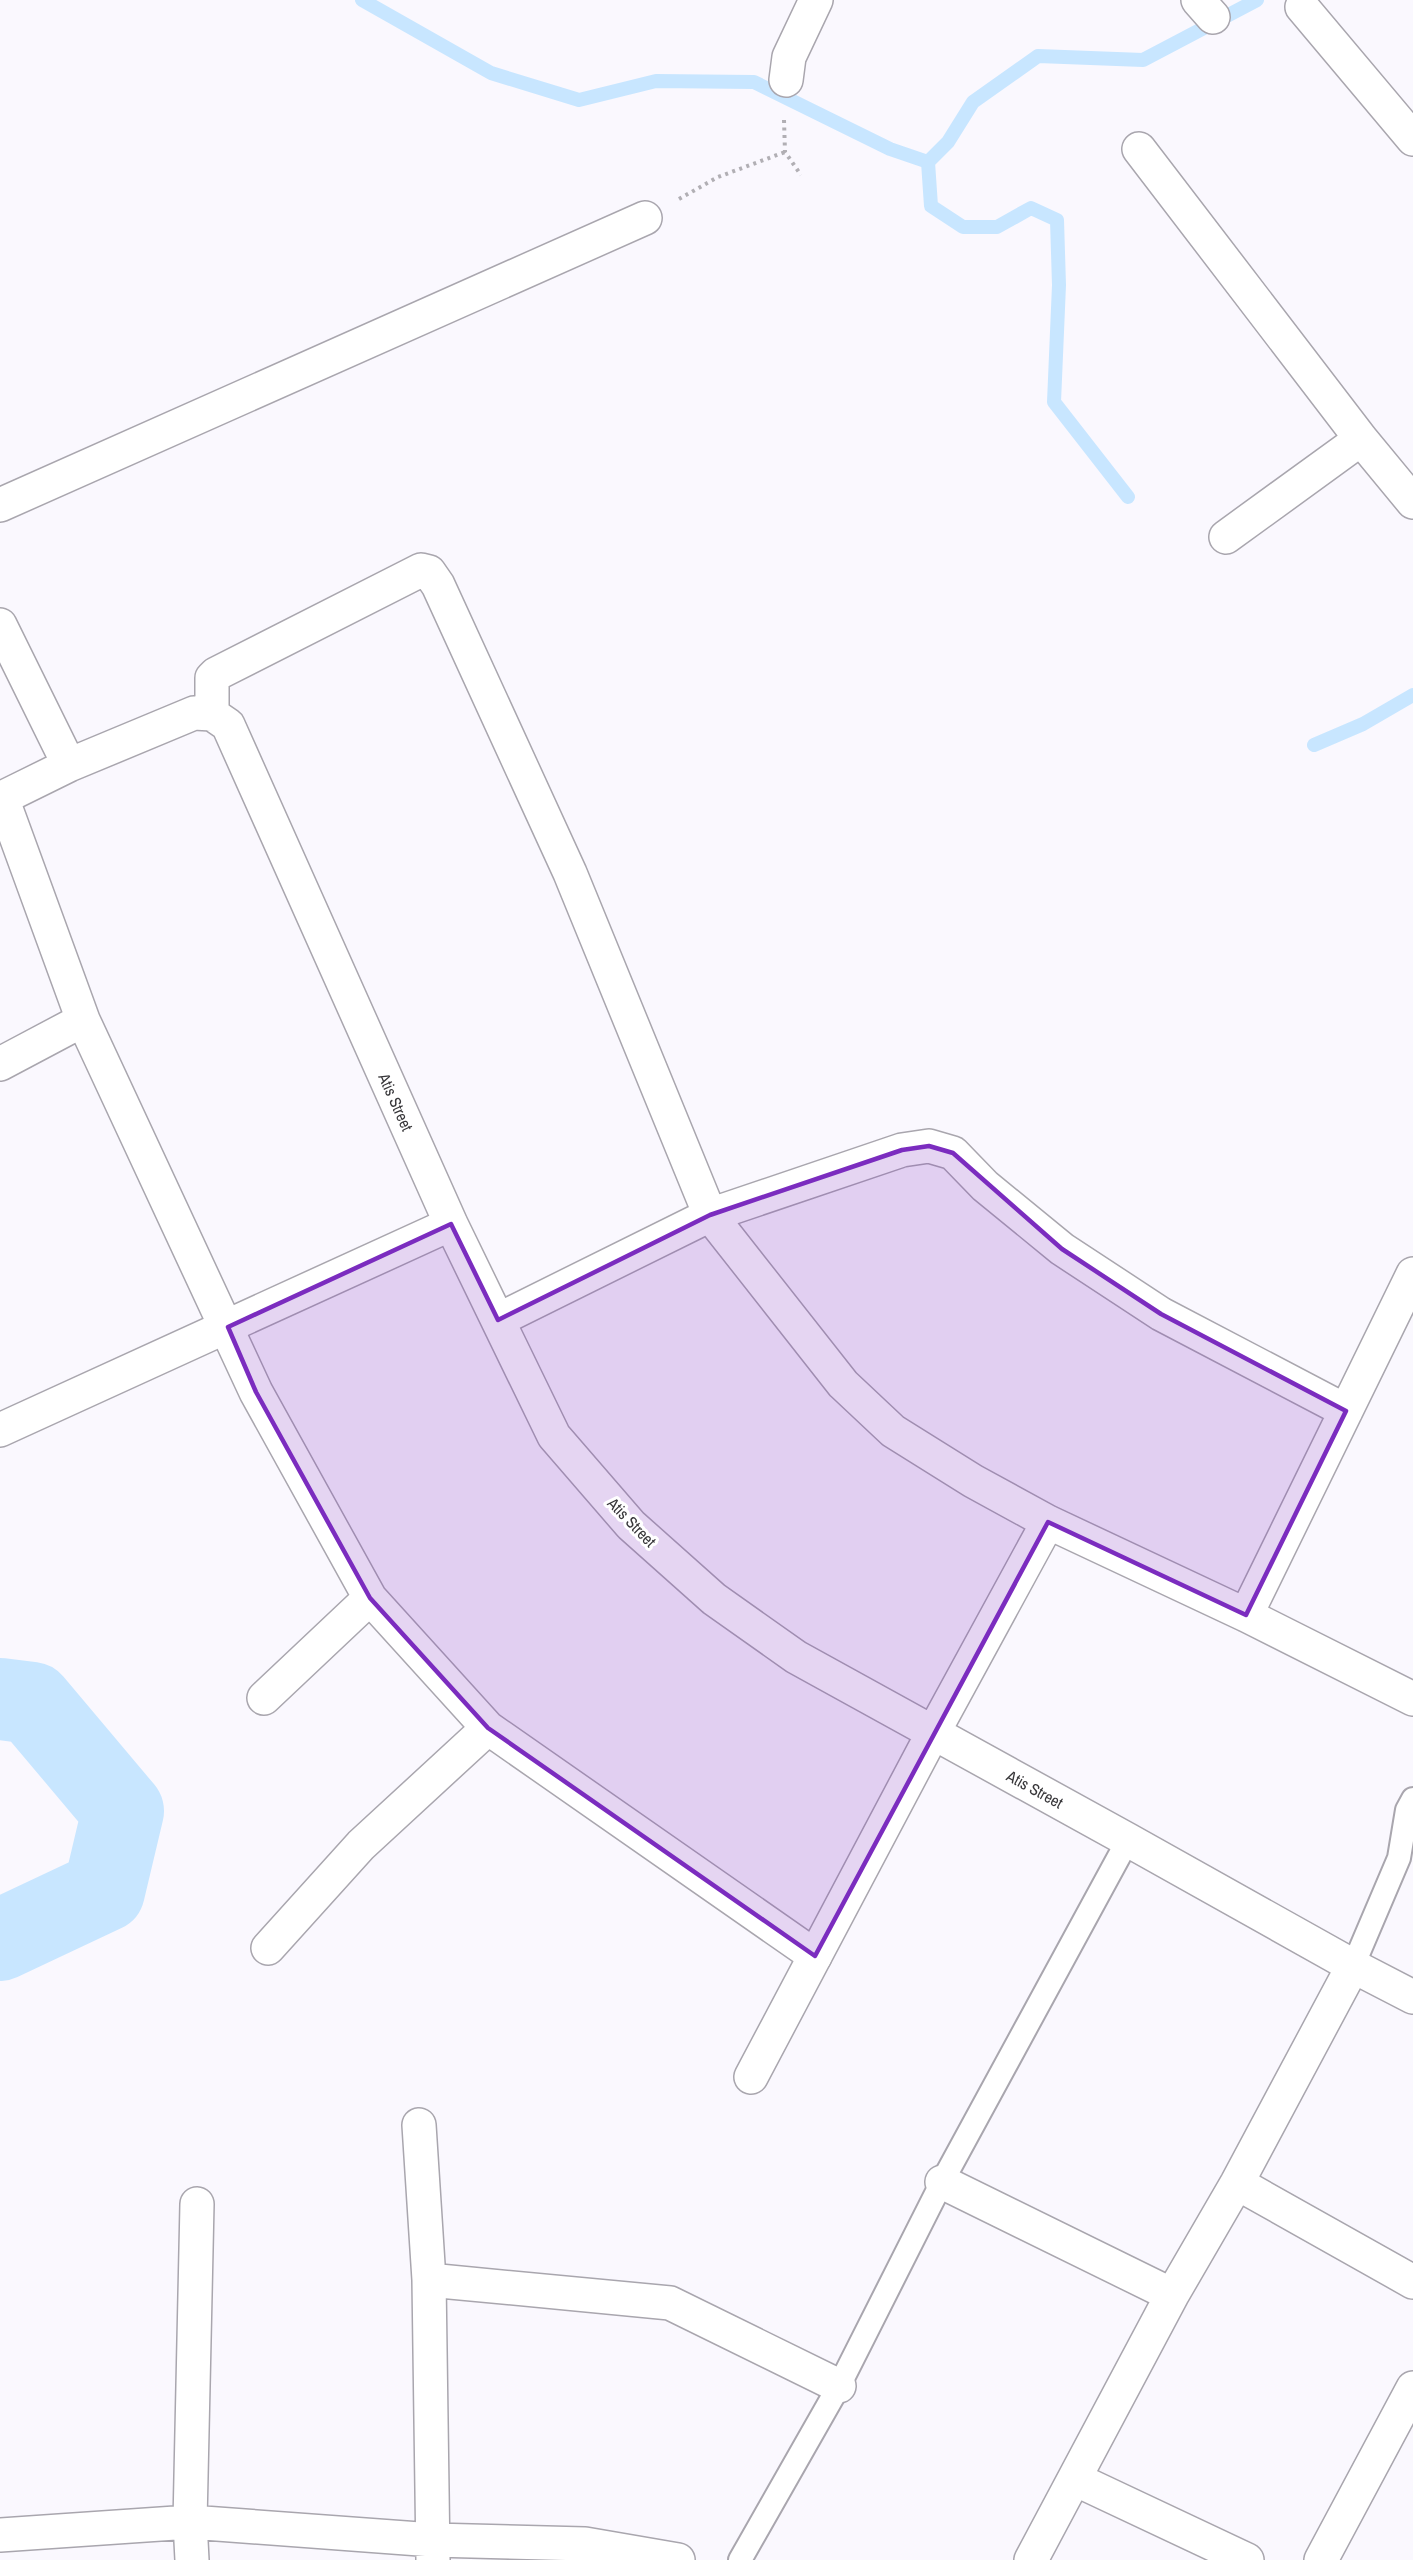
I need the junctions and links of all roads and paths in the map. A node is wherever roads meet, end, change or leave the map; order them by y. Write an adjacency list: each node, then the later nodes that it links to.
1 (816, 0): 3 (street)
2 (1302, 7): 5 (street)
3 (786, 80)
4 (784, 118): 7 (path)
5 (1413, 139)
6 (1139, 149): 10 (street)
7 (785, 152): 8 (path); 9 (path)
8 (801, 175)
9 (645, 218): 12 (street)
10 (1361, 439): 11 (street); 13 (street)
11 (1413, 502)
12 (0, 506)
13 (1226, 537)
14 (0, 624): 16 (street)
15 (212, 714): 16 (street); 20 (street); 21 (street, Atis Street)
16 (69, 765): 17 (street)
17 (1, 799): 18 (street)
18 (83, 1020): 19 (street); 24 (street)
19 (0, 1064)
20 (710, 1215): 23 (street); 25 (street); 27 (street)
21 (451, 1224): 23 (street, Atis Street); 24 (street)
22 (1413, 1274): 25 (street)
23 (498, 1320): 33 (street, Atis Street)
24 (228, 1327): 26 (street); 28 (street)
25 (1346, 1411): 29 (street)
26 (0, 1430)
27 (1048, 1522): 29 (street); 33 (street)
28 (370, 1598): 30 (street); 32 (street)
29 (1245, 1615): 31 (street)
30 (264, 1698)
31 (1413, 1699)
32 (488, 1728): 36 (street); 37 (street)
33 (933, 1733): 35 (street, Atis Street); 37 (street)
34 (1413, 1799): 38 (lane)
35 (1128, 1839): 38 (street, Atis Street); 42 (lane)
36 (268, 1948)
37 (814, 1956): 40 (street)
38 (1353, 1966): 39 (street, Atis Street); 43 (street)
39 (1413, 1997)
40 (752, 2078)
41 (419, 2125): 45 (street)
42 (942, 2182): 47 (street); 48 (lane)
43 (1237, 2183): 46 (street); 47 (street)
44 (197, 2204): 51 (street)
45 (429, 2280): 48 (street); 53 (street)
46 (1413, 2282)
47 (1172, 2295): 50 (street)
48 (839, 2386): 56 (lane)
49 (1413, 2388): 59 (street)
50 (1075, 2479): 57 (street); 58 (street)
51 (190, 2522): 52 (street); 53 (street); 54 (street)
52 (0, 2535)
53 (433, 2550): 55 (street)
54 (192, 2560)
55 (678, 2560)
56 (740, 2560)
57 (1031, 2560)
58 (1247, 2560)
59 (1321, 2560)

